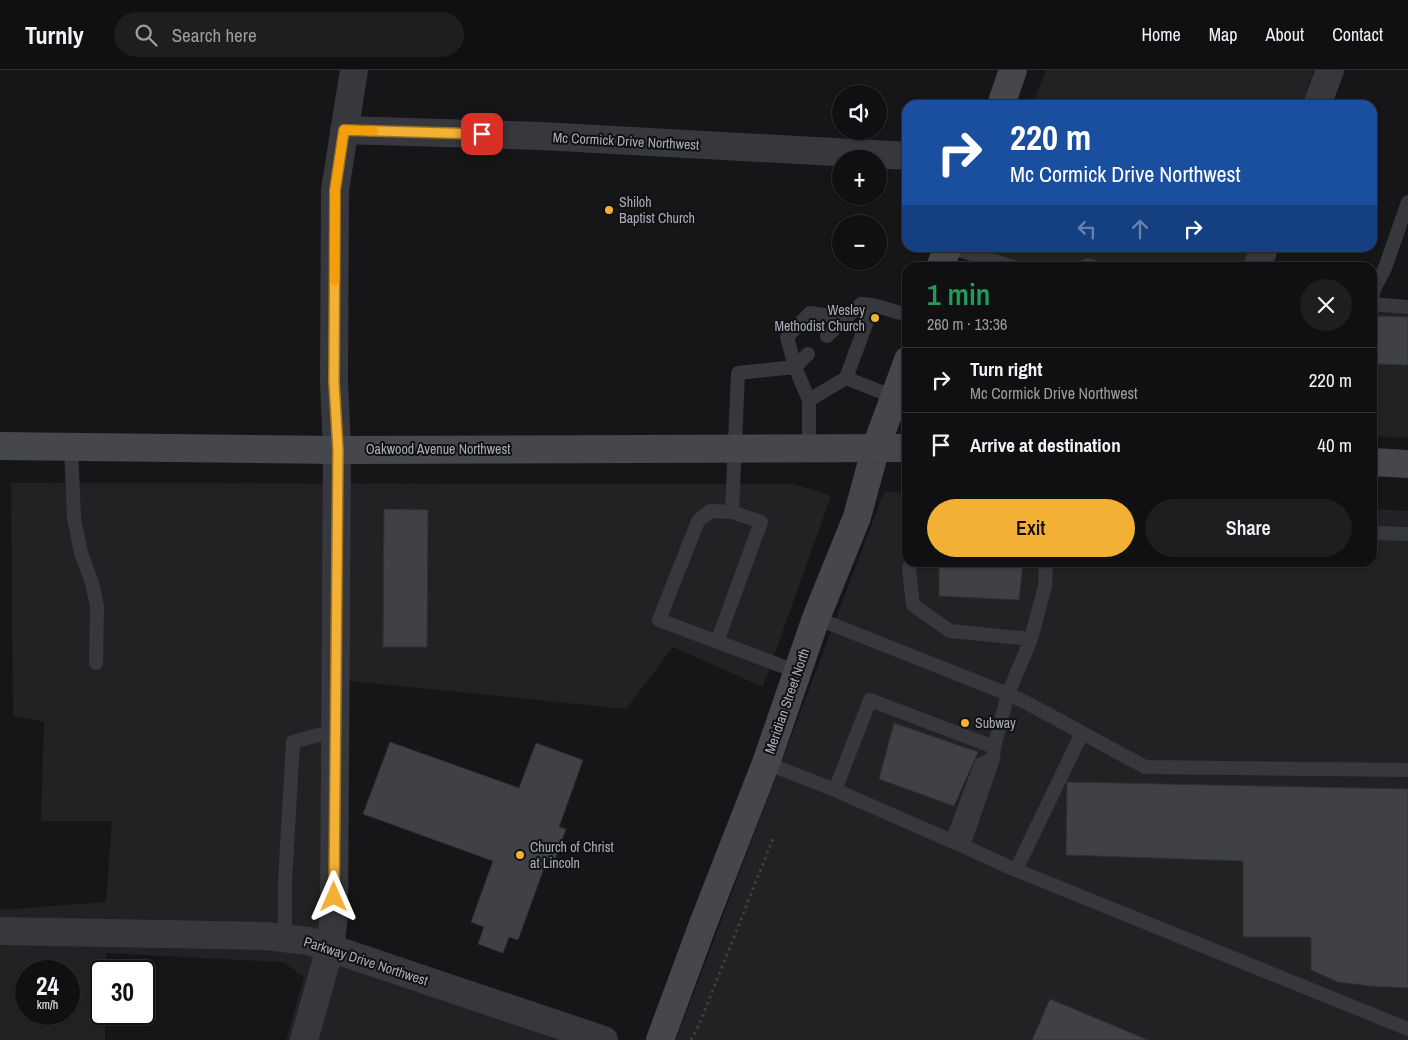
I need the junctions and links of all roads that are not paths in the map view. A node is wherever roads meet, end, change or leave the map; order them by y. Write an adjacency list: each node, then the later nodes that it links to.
1 (354, 70): 6 (street)
2 (1014, 70): 4 (street)
3 (1330, 70): 5 (street)
4 (1003, 100)
5 (1319, 100)
6 (344, 130): 7 (street, Mc Cormick Drive Northwest); 30 (street)
7 (902, 156)
8 (1408, 202): 11 (lane)
9 (966, 252): 10 (lane)
10 (997, 262)
11 (1377, 284)
12 (1377, 304): 14 (lane)
13 (873, 305): 15 (lane); 16 (lane); 21 (lane)
14 (1408, 307)
15 (902, 313)
16 (846, 318): 17 (lane); 19 (lane)
17 (827, 336)
18 (808, 354): 19 (lane)
19 (795, 367): 23 (lane); 28 (lane)
20 (902, 376): 22 (street, Meridian Street North)
21 (846, 378): 22 (lane); 23 (lane)
22 (894, 397): 27 (street, Meridian Street North)
23 (809, 400): 26 (lane)
24 (0, 446): 25 (street, Oakwood Avenue Northwest)
25 (71, 447): 30 (street, Oakwood Avenue Northwest); 41 (lane)
26 (809, 447): 27 (street, Oakwood Avenue Northwest); 28 (street, Oakwood Avenue Northwest)
27 (876, 447): 29 (street, Oakwood Avenue Northwest); 38 (street, Meridian Street North)
28 (736, 448): 30 (street, Oakwood Avenue Northwest); 33 (lane)
29 (902, 448)
30 (338, 450): 44 (street)
31 (1377, 462): 32 (street)
32 (1408, 464)
33 (732, 512): 40 (lane); 40 (lane)
34 (1377, 533): 35 (lane)
35 (1408, 534)
36 (910, 567): 39 (lane)
37 (1046, 567): 39 (lane)
38 (816, 618): 42 (street, Meridian Street North); 43 (lane)
39 (1031, 639): 43 (lane)
40 (717, 642): 42 (lane)
41 (96, 663)
42 (798, 672): 47 (street, Meridian Street North)
43 (1008, 694): 45 (lane); 46 (lane)
44 (336, 730): 53 (lane); 54 (street)
45 (1082, 734): 48 (lane); 51 (lane)
46 (994, 753): 49 (lane); 50 (lane)
47 (766, 763): 49 (lane); 58 (street, Meridian Street North)
48 (1408, 770)
49 (835, 790): 50 (lane)
50 (957, 843): 51 (lane)
51 (1016, 870): 55 (lane)
52 (0, 931): 53 (street, Parkway Drive Northwest)
53 (285, 938): 54 (street, Parkway Drive Northwest)
54 (330, 948): 56 (street); 57 (street, Parkway Drive Northwest)
55 (1408, 1029)
56 (304, 1040)
57 (604, 1040)
58 (660, 1040)

